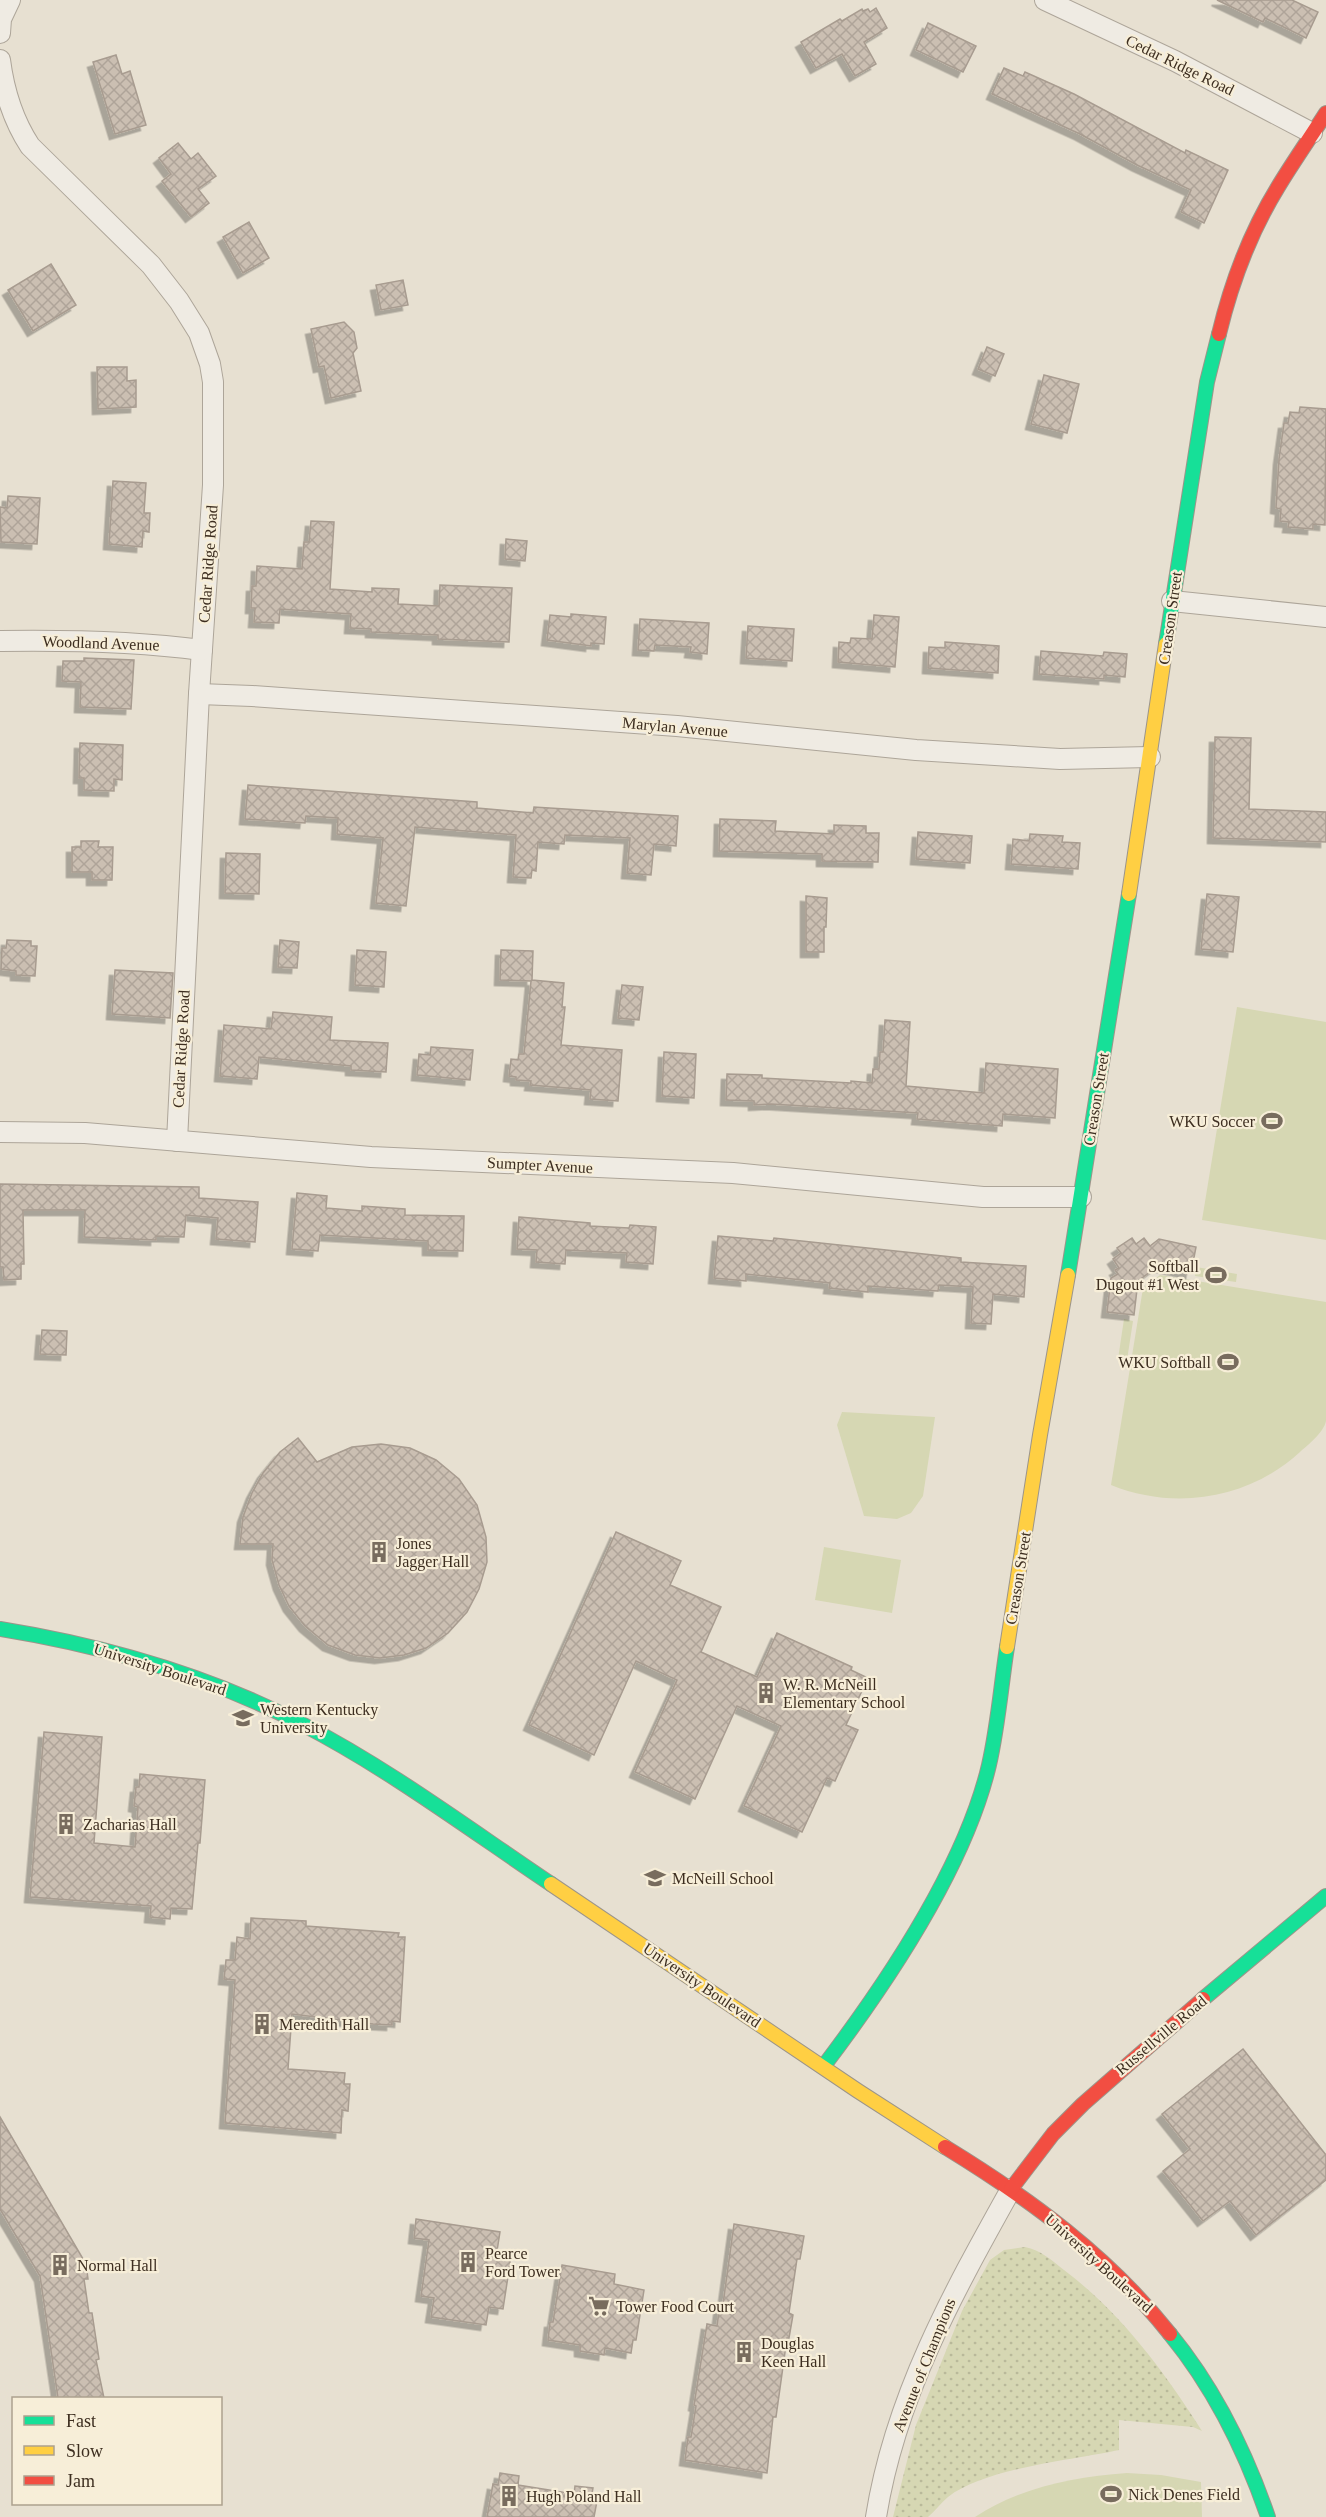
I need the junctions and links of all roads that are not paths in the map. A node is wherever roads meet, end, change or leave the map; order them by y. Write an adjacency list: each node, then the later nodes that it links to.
1 (10, 0): 3 (street)
2 (1045, 0): 6 (street, Cedar Ridge Road)
3 (0, 33)
4 (0, 60): 10 (street, Cedar Ridge Road)
5 (1326, 113): 6 (street, Creason Street)
6 (1312, 133): 7 (street, Creason Street)
7 (1172, 601): 8 (street); 12 (street, Creason Street)
8 (1326, 617)
9 (0, 641): 10 (street, Woodland Avenue)
10 (202, 650): 11 (street, Cedar Ridge Road)
11 (199, 694): 12 (street, Marylan Avenue); 14 (street, Cedar Ridge Road)
12 (1150, 758): 15 (street, Creason Street)
13 (0, 1132): 14 (street, Sumpter Avenue)
14 (177, 1141): 15 (street, Sumpter Avenue)
15 (1081, 1197): 18 (street, Creason Street)
16 (0, 1629): 18 (street, University Boulevard)
17 (1326, 1896): 19 (street, Russellville Road)
18 (824, 2067): 19 (street, University Boulevard)
19 (1011, 2189): 20 (street, Avenue of Champions); 21 (street, University Boulevard)
20 (876, 2517)
21 (1268, 2517)

